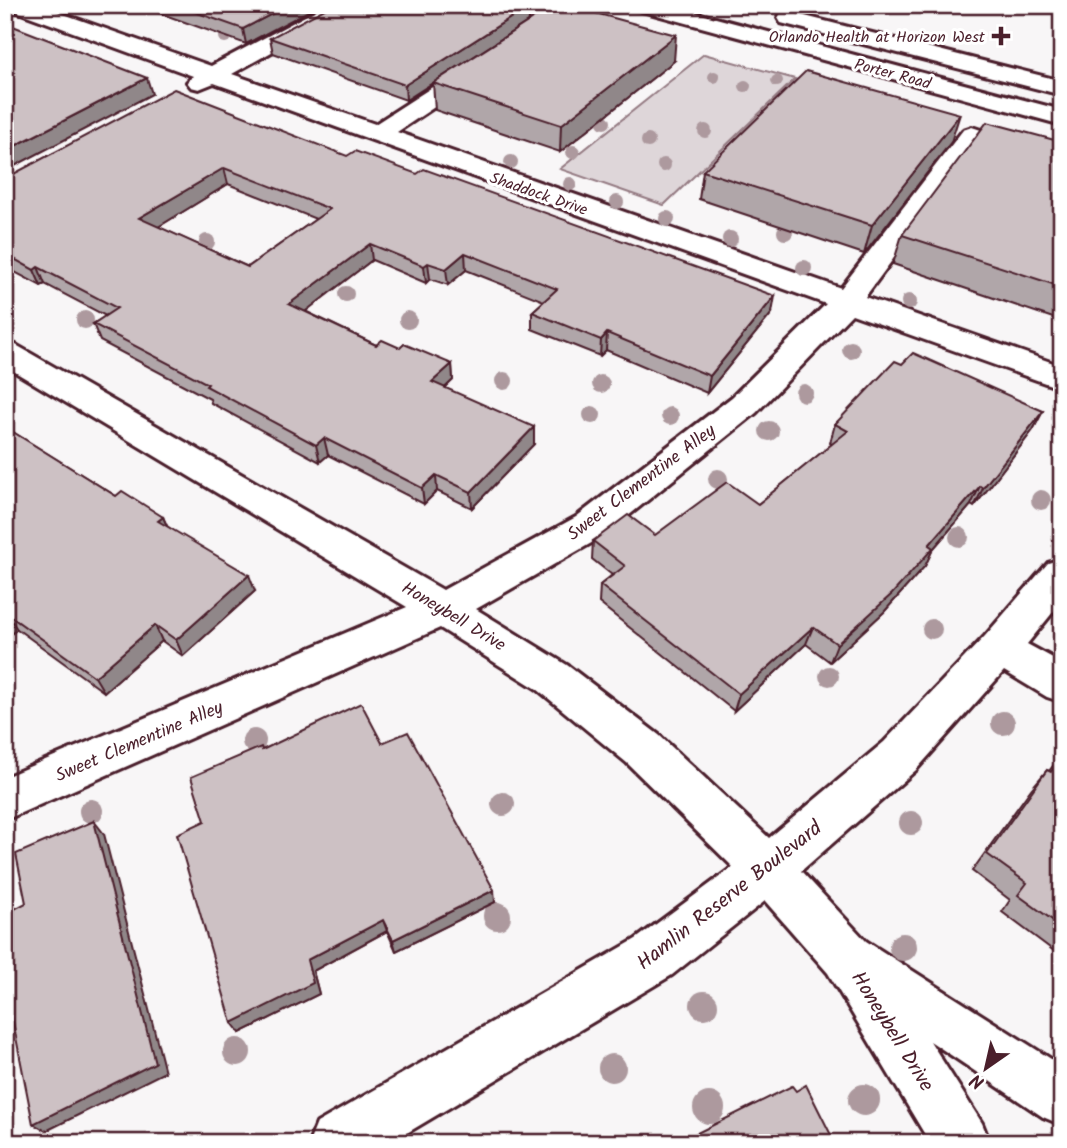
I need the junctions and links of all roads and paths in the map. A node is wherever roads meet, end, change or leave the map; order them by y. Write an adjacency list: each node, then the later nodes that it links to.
1 (18, 5): 6 (street, Shaddock Drive)
2 (342, 5): 8 (street)
3 (642, 5): 11 (street, Porter Road)
4 (93, 11): 6 (street)
5 (769, 12): 9 (street, Porter Road)
6 (66, 23): 8 (street, Shaddock Drive)
7 (494, 57): 12 (street)
8 (212, 75): 10 (street); 12 (street, Shaddock Drive)
9 (1062, 88)
10 (177, 94)
11 (1062, 118)
12 (375, 135): 14 (street, Shaddock Drive)
13 (972, 135): 14 (street, Sweet Clementine Alley)
14 (846, 302): 16 (street, Shaddock Drive); 18 (street, Sweet Clementine Alley)
15 (5, 352): 18 (street, Honeybell Drive)
16 (1062, 377)
17 (1062, 573): 19 (street, Hamlin Reserve Boulevard)
18 (443, 609): 21 (street, Sweet Clementine Alley); 22 (street, Honeybell Drive)
19 (999, 648): 20 (street); 22 (street, Hamlin Reserve Boulevard)
20 (1062, 684)
21 (11, 789)
22 (768, 869): 23 (street, Honeybell Drive); 25 (street, Hamlin Reserve Boulevard)
23 (846, 956): 24 (street, Honeybell Drive); 26 (street, Honeybell Drive)
24 (1062, 1098)
25 (364, 1136)
26 (962, 1143)

